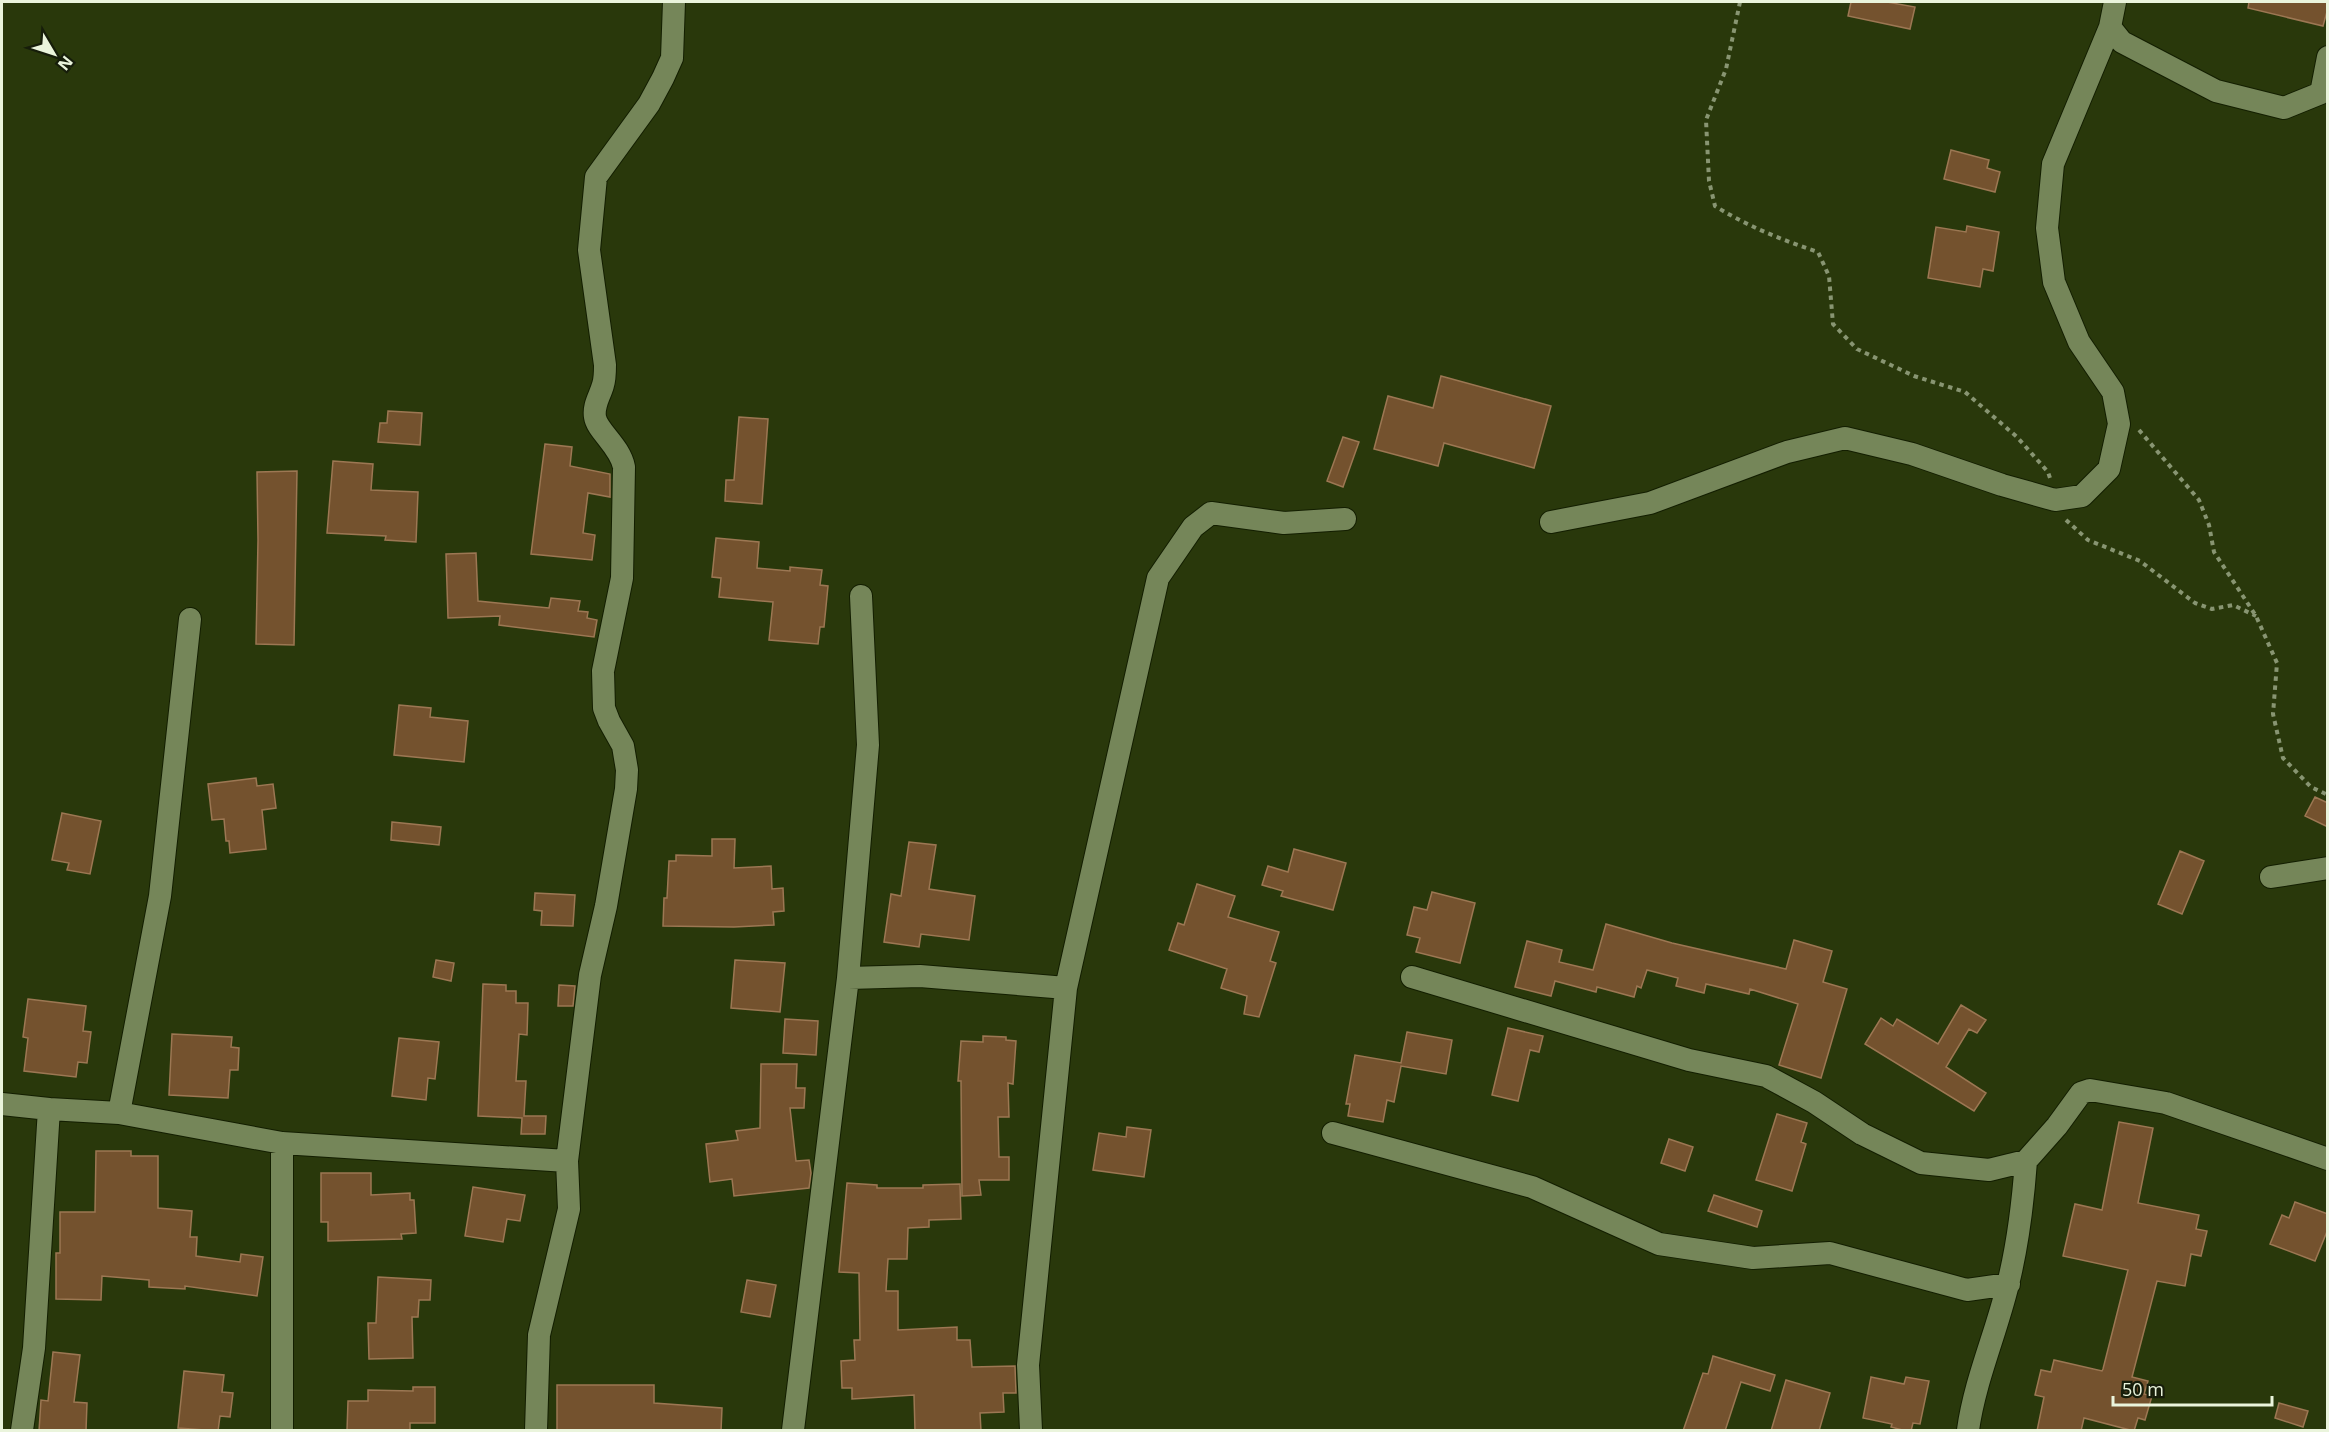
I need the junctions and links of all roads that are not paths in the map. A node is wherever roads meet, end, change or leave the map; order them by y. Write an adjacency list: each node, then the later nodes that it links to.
1 (674, 2): 21 (street)
2 (2115, 2): 3 (street)
3 (2110, 27): 5 (street); 7 (street)
4 (2328, 57): 5 (street)
5 (2324, 92)
6 (1345, 519): 14 (street)
7 (1551, 522)
8 (861, 596): 13 (street)
9 (190, 619): 17 (street)
10 (2328, 868): 11 (street)
11 (2271, 877)
12 (1412, 977): 22 (street)
13 (848, 978): 14 (street); 27 (street)
14 (1066, 988): 28 (street)
15 (2, 1104): 16 (street)
16 (49, 1109): 17 (street); 24 (street)
17 (119, 1113): 19 (street)
18 (1333, 1133): 23 (street)
19 (282, 1143): 21 (street); 25 (street)
20 (2328, 1159): 22 (street)
21 (567, 1161): 26 (street)
22 (2026, 1161): 23 (street)
23 (2008, 1284): 29 (street)
24 (22, 1431)
25 (282, 1431)
26 (536, 1431)
27 (793, 1431)
28 (1031, 1431)
29 (1968, 1431)

